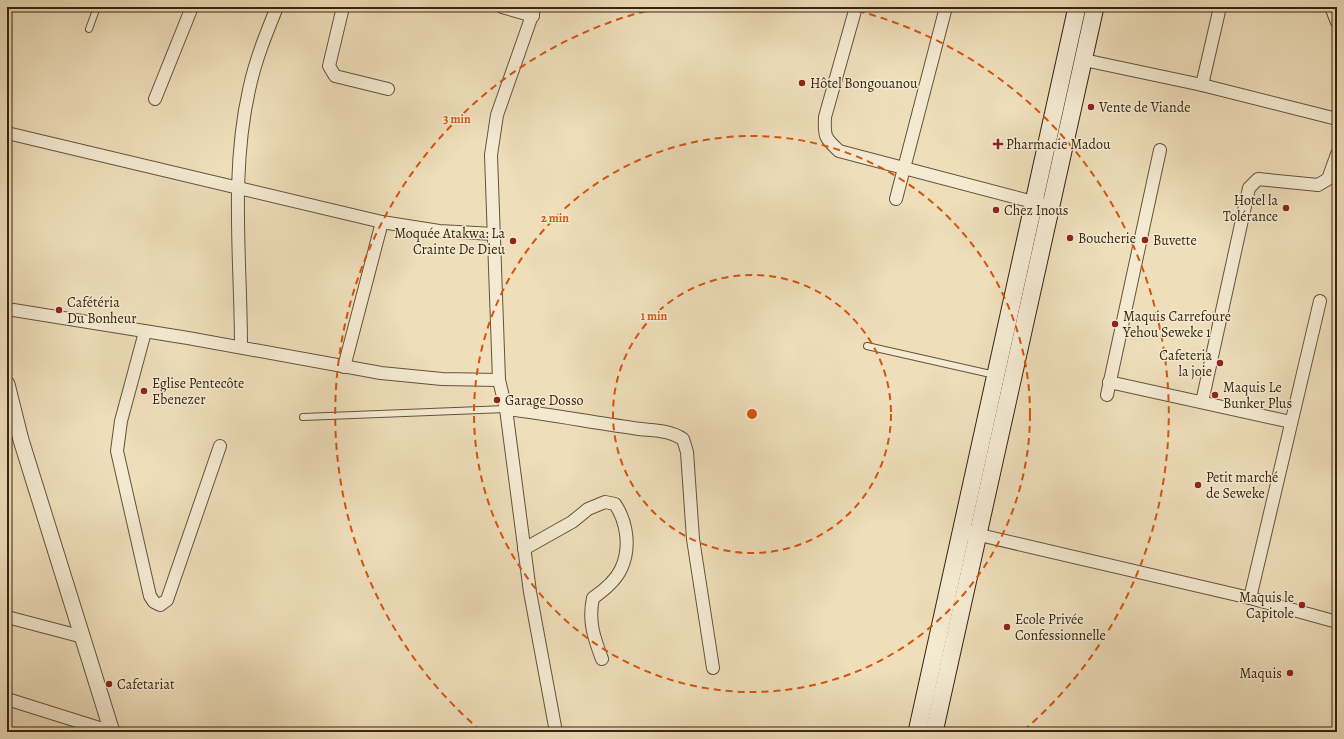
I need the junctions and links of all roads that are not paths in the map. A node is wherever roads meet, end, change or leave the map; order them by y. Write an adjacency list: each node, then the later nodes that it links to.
1 (97, 7): 14 (lane)
2 (192, 7): 18 (street)
3 (277, 7): 24 (street)
4 (344, 7): 17 (street)
5 (502, 7): 12 (street)
6 (856, 7): 23 (street)
7 (946, 7): 23 (street)
8 (1077, 7): 26 (main road)
9 (1095, 7): 15 (main road)
10 (1220, 7): 16 (street)
11 (1328, 7): 13 (lane)
12 (534, 12): 29 (street)
13 (1337, 24)
14 (89, 29)
15 (1084, 60): 16 (street); 27 (main road)
16 (1202, 85): 19 (street)
17 (388, 89)
18 (155, 99)
19 (1337, 119)
20 (7, 133): 24 (street)
21 (1160, 150): 38 (street)
22 (1337, 154): 41 (street)
23 (906, 168): 25 (street); 26 (street)
24 (237, 188): 28 (street); 34 (street)
25 (896, 199)
26 (1034, 202): 27 (street); 36 (main road)
27 (1051, 207): 46 (main road)
28 (382, 222): 29 (street); 35 (street)
29 (494, 234): 37 (street)
30 (1320, 301): 44 (street)
31 (7, 309): 32 (street)
32 (145, 332): 34 (street); 45 (street)
33 (867, 346): 36 (lane)
34 (241, 347): 35 (street)
35 (344, 367): 37 (street)
36 (997, 375): 46 (main road)
37 (499, 380): 42 (street)
38 (1109, 382): 40 (street); 41 (street)
39 (8, 394): 51 (street)
40 (1107, 395)
41 (1202, 402): 44 (street)
42 (506, 409): 43 (lane); 47 (street); 53 (street)
43 (303, 417)
44 (1291, 422): 48 (street)
45 (220, 446)
46 (970, 533): 48 (street); 57 (main road); 58 (main road)
47 (524, 549): 52 (street); 56 (street)
48 (1250, 598): 50 (street)
49 (7, 617): 51 (street)
50 (1337, 622)
51 (83, 637): 55 (street)
52 (602, 659)
53 (714, 668)
54 (7, 699): 55 (street)
55 (112, 732)
56 (556, 732)
57 (918, 732)
58 (934, 732)

